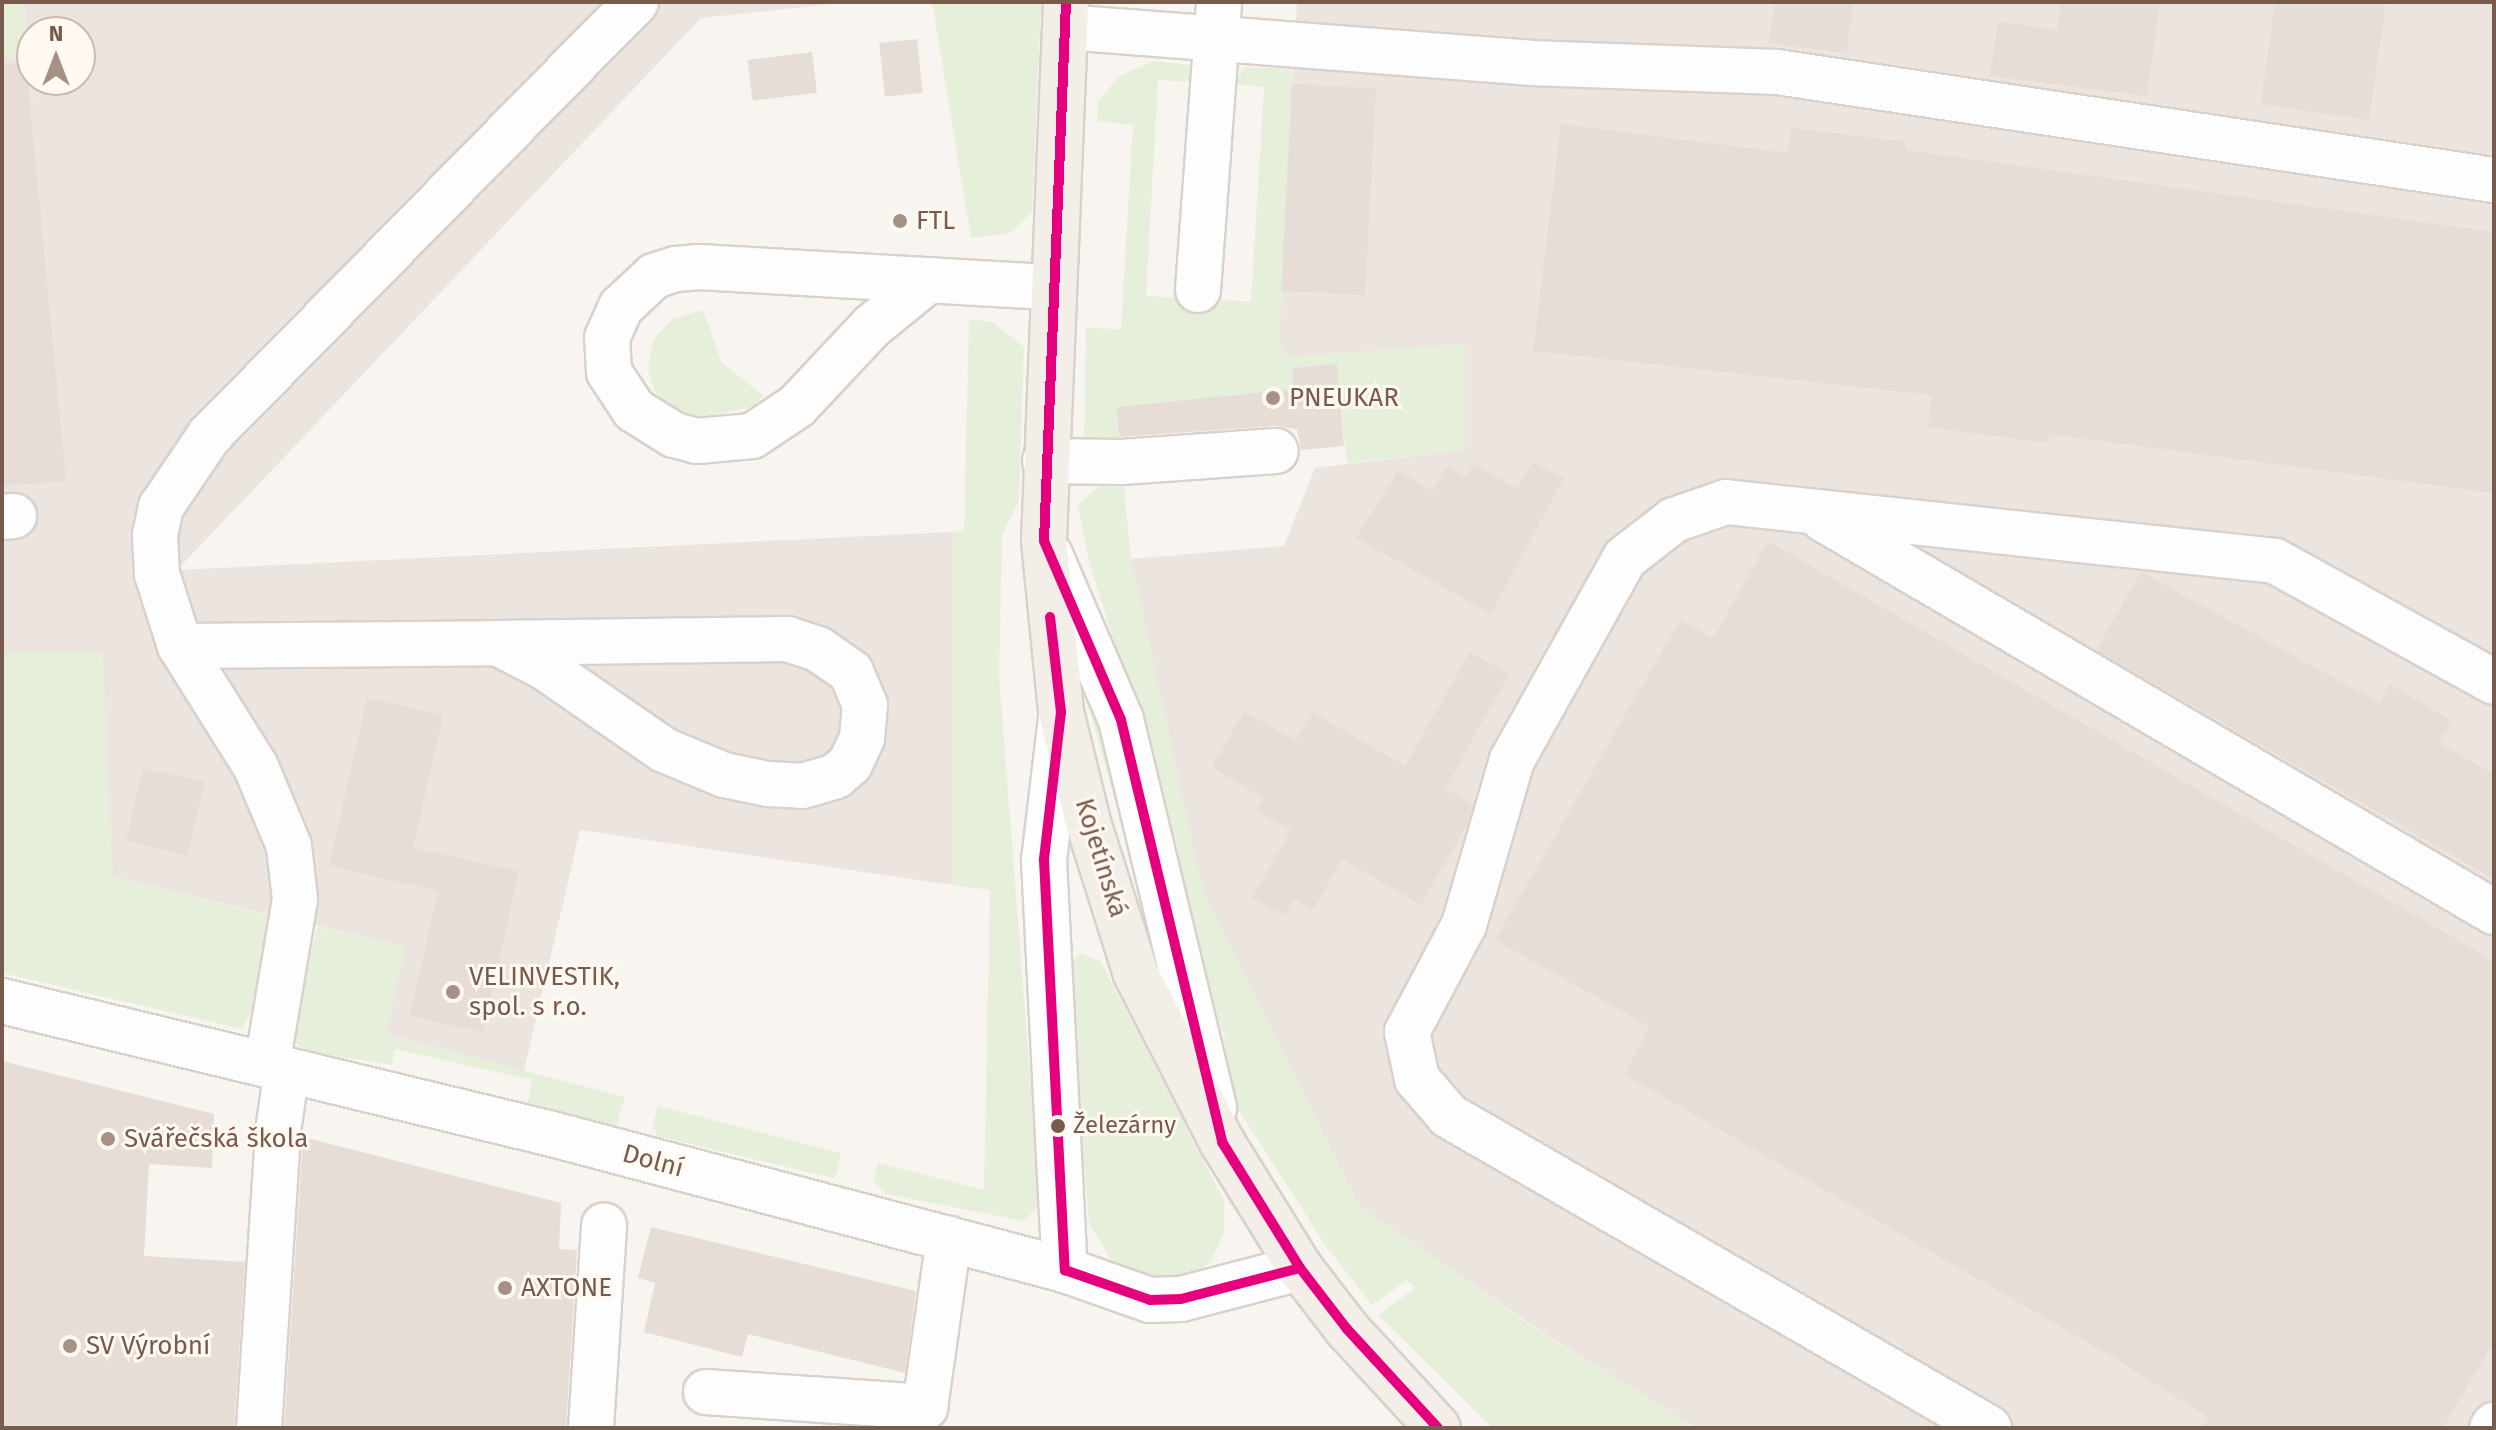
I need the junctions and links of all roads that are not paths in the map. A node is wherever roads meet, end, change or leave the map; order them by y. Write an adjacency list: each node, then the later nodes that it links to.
1 (636, 2): 13 (street)
2 (1065, 15): 3 (street); 6 (main road, Kojetínská)
3 (1217, 20): 4 (street); 7 (street)
4 (2494, 180)
5 (929, 280): 5 (street); 6 (street)
6 (1051, 287): 9 (main road, Kojetínská)
7 (1198, 290)
8 (1276, 451): 9 (street)
9 (1045, 461): 11 (main road, Kojetínská)
10 (1808, 511): 14 (street); 16 (street); 28 (street)
11 (1044, 541): 15 (main road, Kojetínská); 19 (street)
12 (497, 643): 12 (street); 13 (street)
13 (180, 646): 18 (street)
14 (2494, 682)
15 (1061, 712): 19 (main road, Kojetínská); 23 (street)
16 (2494, 912)
17 (2, 1001): 18 (street, Dolní)
18 (277, 1068): 21 (street, Dolní); 26 (street)
19 (1222, 1142): 22 (main road, Kojetínská)
20 (604, 1225): 27 (street)
21 (949, 1239): 23 (street, Dolní); 24 (street)
22 (1300, 1268): 23 (street, Dolní); 25 (main road, Kojetínská)
23 (1065, 1270)
24 (706, 1392)
25 (1427, 1425)
26 (259, 1428)
27 (591, 1428)
28 (1989, 1428)

